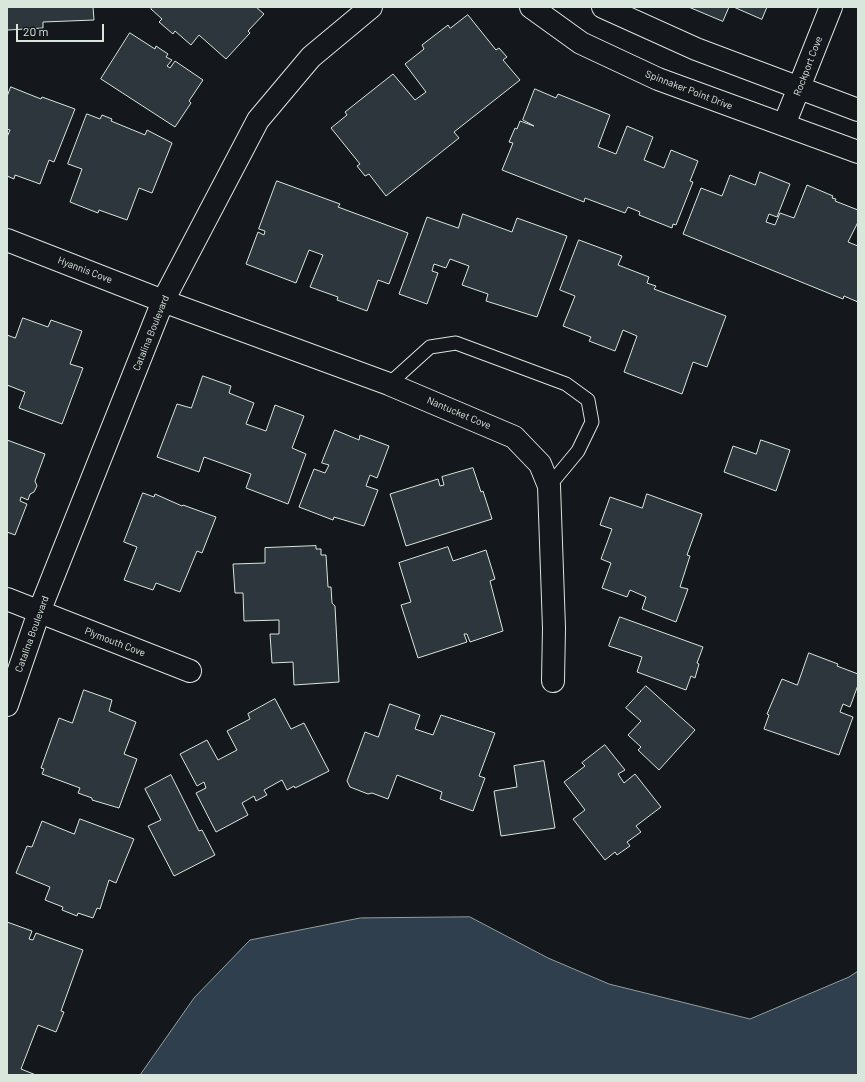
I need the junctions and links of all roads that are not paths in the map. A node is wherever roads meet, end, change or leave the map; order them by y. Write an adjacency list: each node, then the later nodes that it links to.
1 (371, 7): 10 (street, Catalina Boulevard)
2 (531, 7): 7 (street, Spinnaker Point Drive)
3 (603, 7): 5 (street)
4 (831, 7): 5 (street, Rockport Cove)
5 (799, 88): 6 (street); 7 (street, Rockport Cove)
6 (858, 110)
7 (784, 125): 8 (street, Spinnaker Point Drive)
8 (858, 152)
9 (7, 240): 10 (street, Hyannis Cove)
10 (163, 301): 11 (street, Nantucket Cove); 14 (street, Catalina Boulevard)
11 (389, 384): 12 (street, Nantucket Cove); 12 (lane)
12 (549, 486): 16 (street, Nantucket Cove)
13 (7, 599): 14 (street, Plymouth Cove)
14 (39, 612): 15 (street, Plymouth Cove); 17 (street, Catalina Boulevard)
15 (190, 671)
16 (553, 681)
17 (7, 704)

